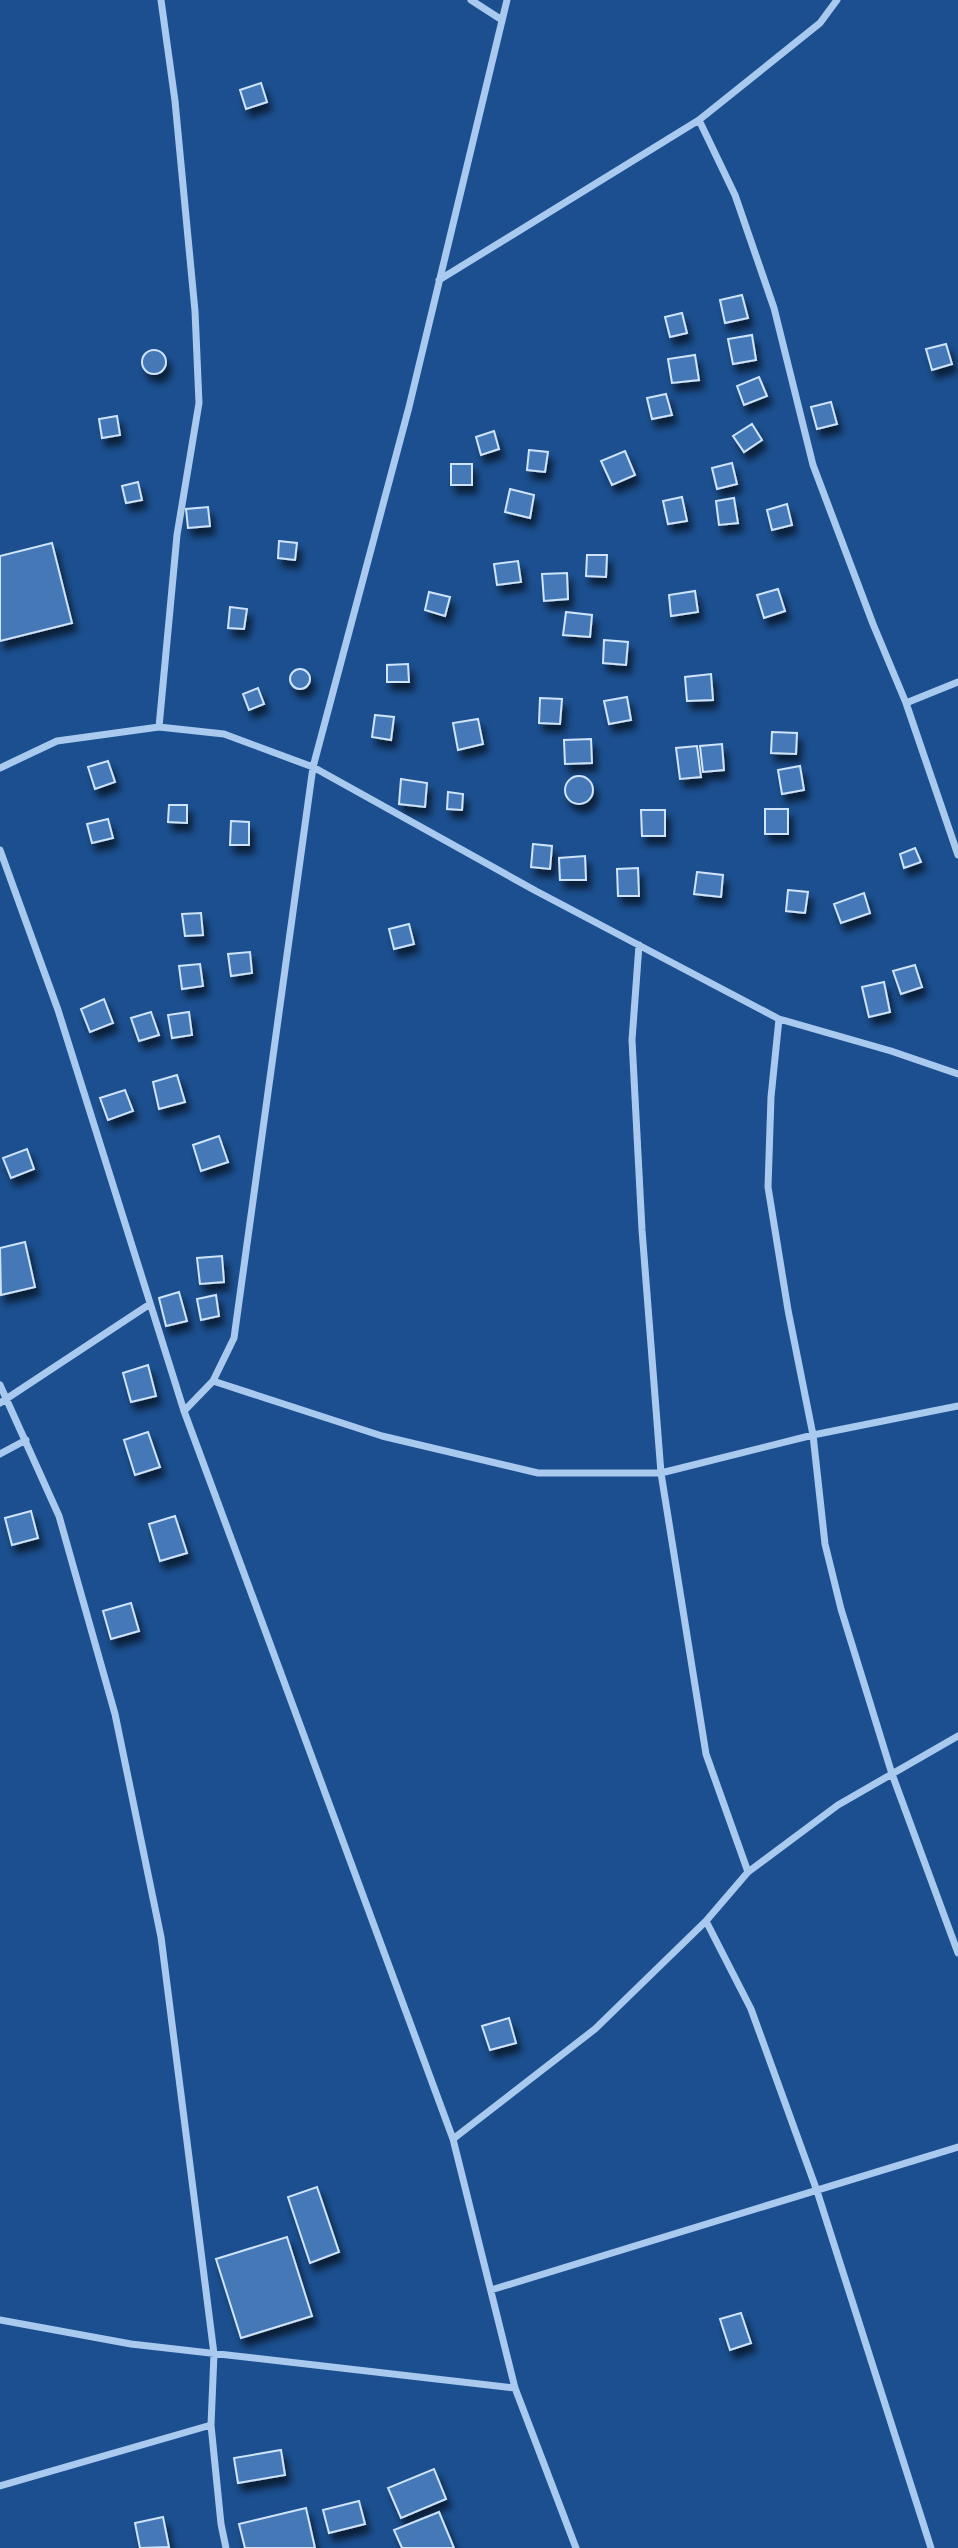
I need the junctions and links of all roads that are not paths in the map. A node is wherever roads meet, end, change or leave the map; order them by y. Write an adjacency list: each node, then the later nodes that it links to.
1 (161, 0): 10 (street)
2 (471, 0): 5 (street)
3 (507, 0): 5 (street)
4 (837, 0): 6 (street)
5 (502, 20): 7 (street)
6 (699, 120): 7 (street); 9 (street)
7 (439, 280): 12 (street)
8 (958, 682): 9 (street)
9 (906, 703): 14 (street)
10 (159, 727): 11 (street); 12 (street)
11 (0, 768)
12 (313, 768): 15 (street); 19 (street)
13 (0, 850): 18 (street)
14 (958, 855)
15 (639, 945): 16 (street); 27 (street)
16 (779, 1018): 17 (street); 24 (street)
17 (958, 1074)
18 (150, 1304): 21 (street); 23 (street)
19 (213, 1381): 23 (street); 27 (street)
20 (0, 1385): 21 (street)
21 (3, 1401): 25 (street)
22 (958, 1406): 24 (street)
23 (184, 1411): 33 (street)
24 (813, 1435): 27 (street); 29 (street)
25 (26, 1440): 26 (street); 38 (street)
26 (0, 1454)
27 (661, 1473): 30 (street)
28 (958, 1736): 29 (street)
29 (892, 1774): 30 (street); 32 (street)
30 (748, 1872): 31 (street)
31 (706, 1921): 33 (street); 35 (street)
32 (958, 1953)
33 (453, 2139): 36 (street)
34 (958, 2147): 35 (street)
35 (817, 2190): 36 (street); 44 (street)
36 (491, 2290): 39 (street)
37 (0, 2320): 38 (street)
38 (214, 2354): 39 (street); 40 (street)
39 (515, 2388): 43 (street)
40 (211, 2425): 41 (street); 42 (street)
41 (0, 2486)
42 (226, 2548)
43 (576, 2548)
44 (932, 2548)

